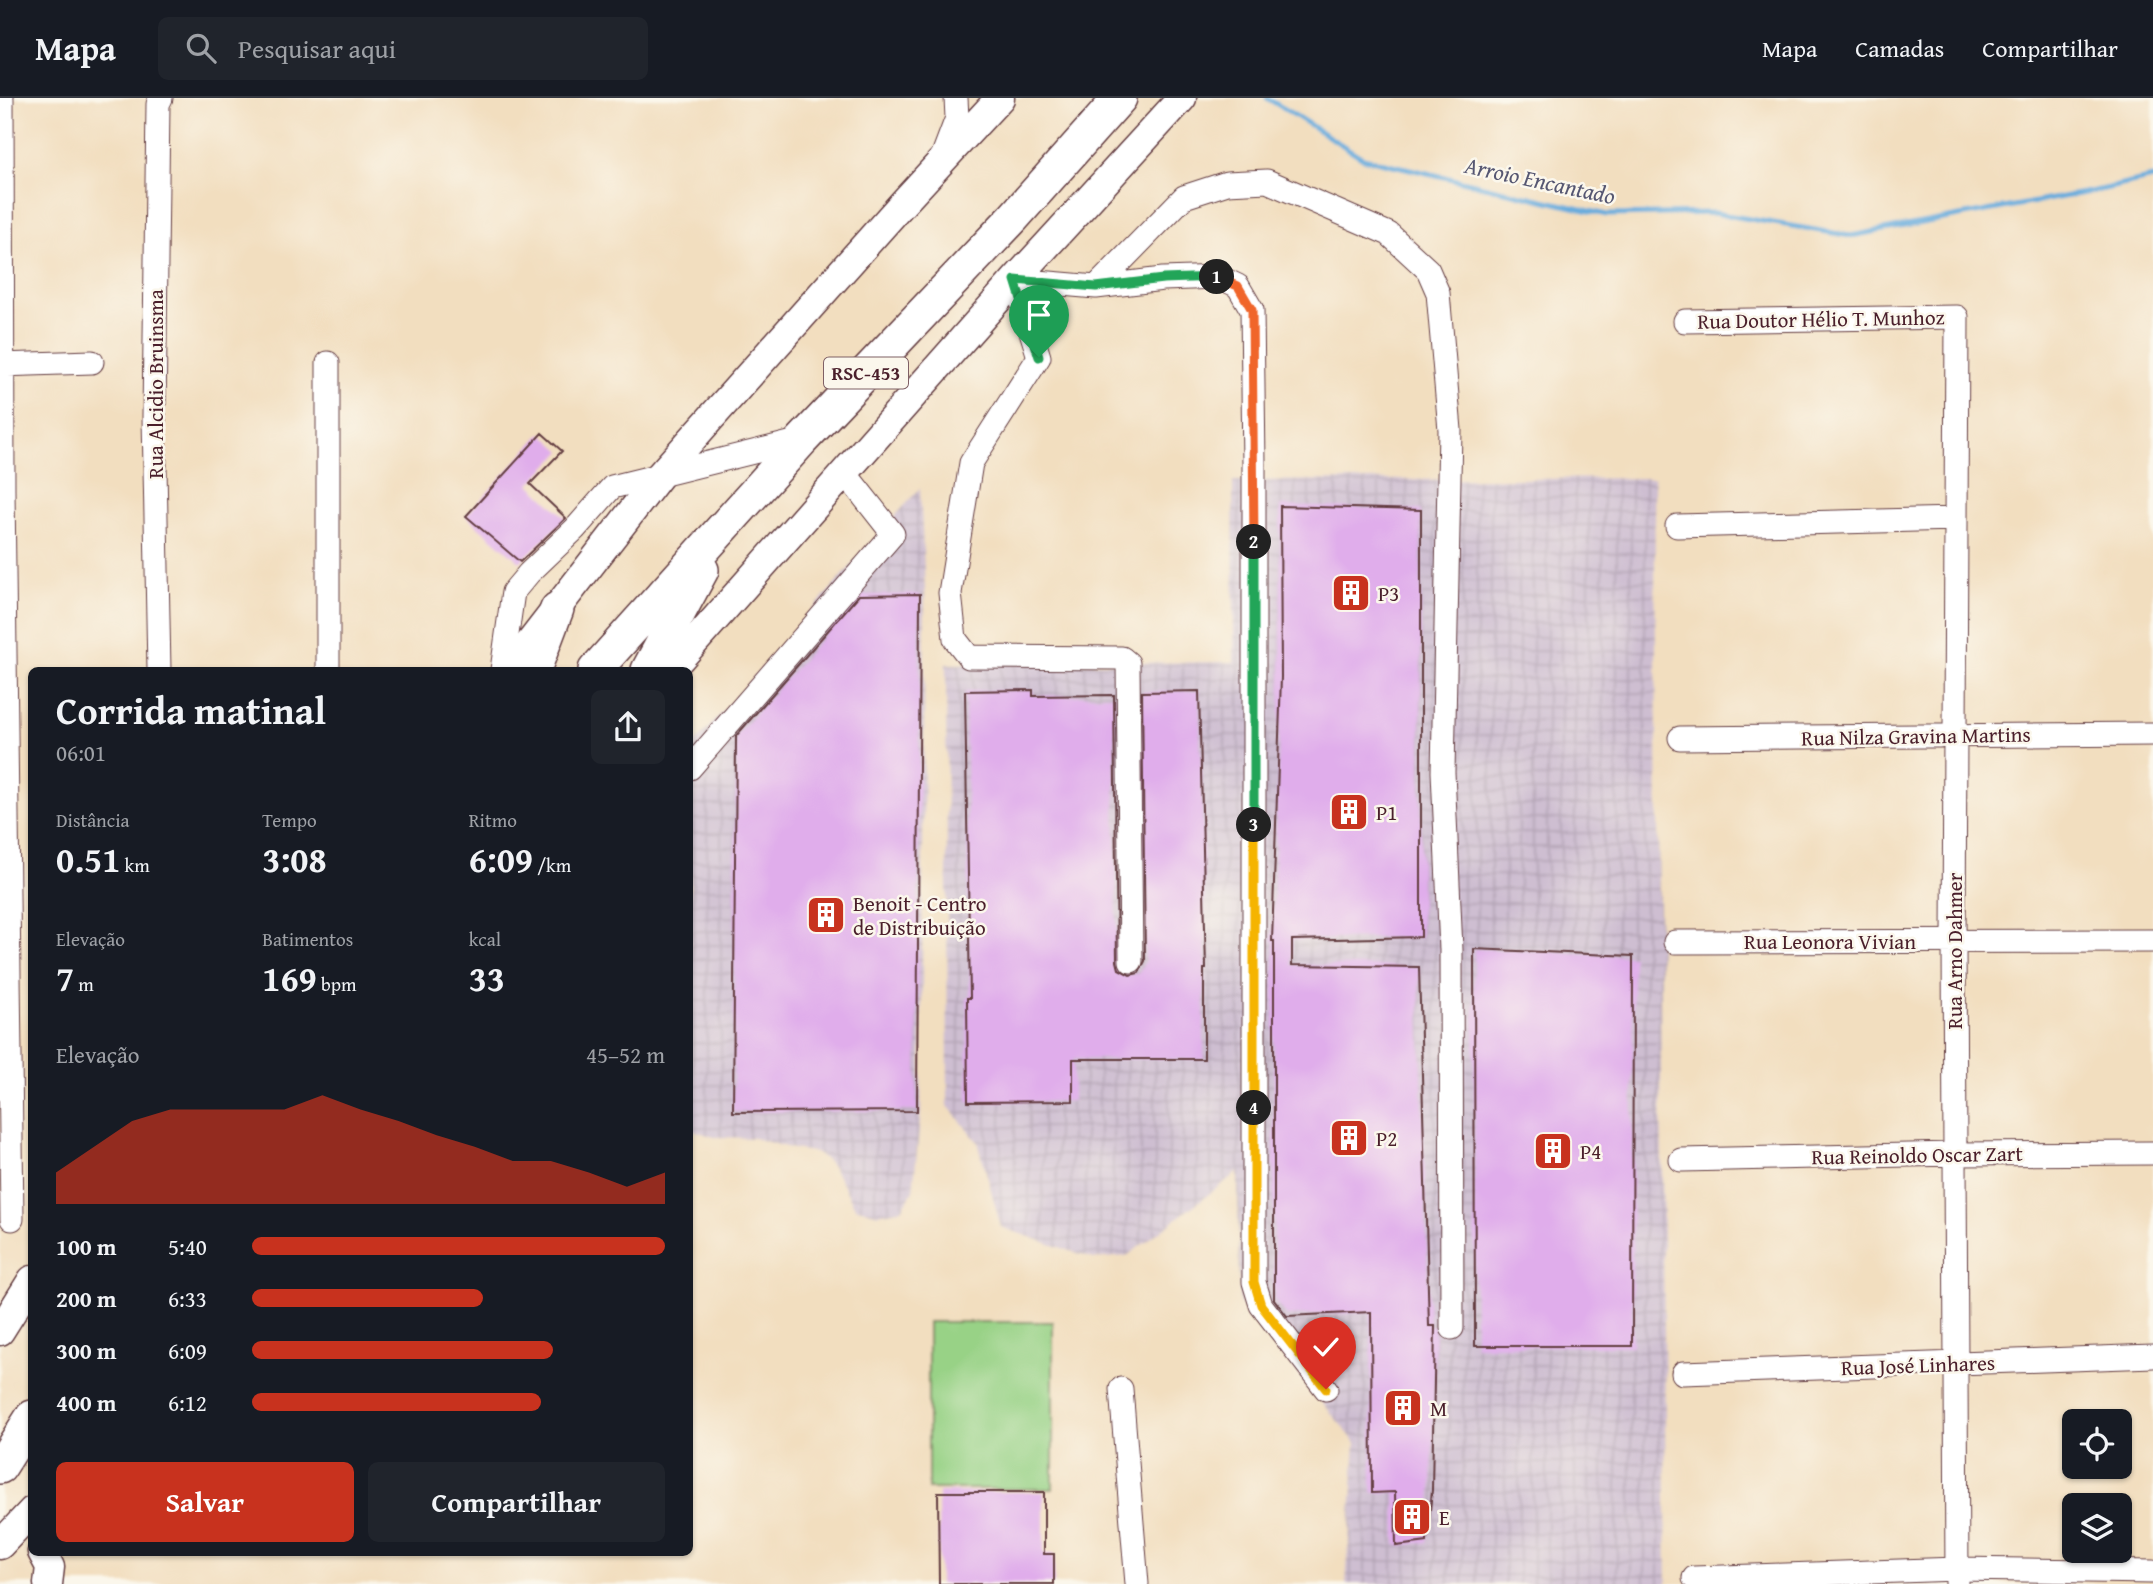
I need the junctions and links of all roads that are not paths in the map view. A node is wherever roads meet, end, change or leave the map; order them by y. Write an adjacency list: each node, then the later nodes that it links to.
1 (2, 98): 8 (street)
2 (161, 98): 23 (street, Rua Alcidio Bruinsma)
3 (956, 98): 7 (street)
4 (1000, 98): 7 (main road)
5 (1120, 98): 16 (highway, RSC-453)
6 (1182, 98): 9 (main road)
7 (941, 162): 18 (main road)
8 (1, 188): 15 (street)
9 (1015, 280): 10 (street); 17 (main road); 38 (street)
10 (1096, 287): 44 (street); 49 (street)
11 (1957, 317): 12 (street, Rua Doutor Hélio T. Munhoz); 19 (street, Rua Arno Dahmer)
12 (1685, 321)
13 (93, 362): 15 (street)
14 (328, 363): 24 (street)
15 (1, 365): 42 (street)
16 (802, 440): 18 (street); 21 (highway, RSC-453)
17 (845, 473): 30 (main road); 34 (street)
18 (660, 475): 22 (main road); 25 (street)
19 (1956, 519): 20 (street); 31 (street, Rua Arno Dahmer)
20 (1677, 526)
21 (722, 530): 28 (highway, RSC-453); 29 (highway, RSC-453)
22 (557, 609): 26 (main road); 27 (highway)
23 (159, 667)
24 (328, 667)
25 (502, 667)
26 (511, 667)
27 (535, 667)
28 (598, 667)
29 (650, 667)
30 (673, 667)
31 (1955, 734): 32 (street, Rua Nilza Gravina Martins); 33 (street, Rua Nilza Gravina Martins); 35 (street, Rua Arno Dahmer)
32 (2153, 734)
33 (1680, 738)
34 (693, 765)
35 (1954, 941): 36 (street, Rua Leonora Vivian); 37 (street, Rua Leonora Vivian); 40 (street, Rua Arno Dahmer)
36 (2153, 941)
37 (1675, 942)
38 (1131, 961)
39 (2153, 1153): 40 (street, Rua Reinoldo Oscar Zart)
40 (1955, 1154): 41 (street, Rua Reinoldo Oscar Zart); 47 (street, Rua Arno Dahmer)
41 (1681, 1160)
42 (12, 1219)
43 (28, 1286): 45 (main road)
44 (1452, 1328)
45 (0, 1331)
46 (2153, 1356): 47 (street, Rua José Linhares)
47 (1956, 1363): 48 (street, Rua José Linhares); 57 (street, Rua Arno Dahmer)
48 (1683, 1373)
49 (1326, 1389)
50 (1121, 1390): 59 (street)
51 (28, 1423): 52 (highway)
52 (0, 1467)
53 (28, 1515): 54 (main road)
54 (0, 1545): 55 (main road)
55 (28, 1547)
56 (2153, 1572): 57 (street)
57 (1957, 1577): 58 (street)
58 (1694, 1578)
59 (1137, 1584)

